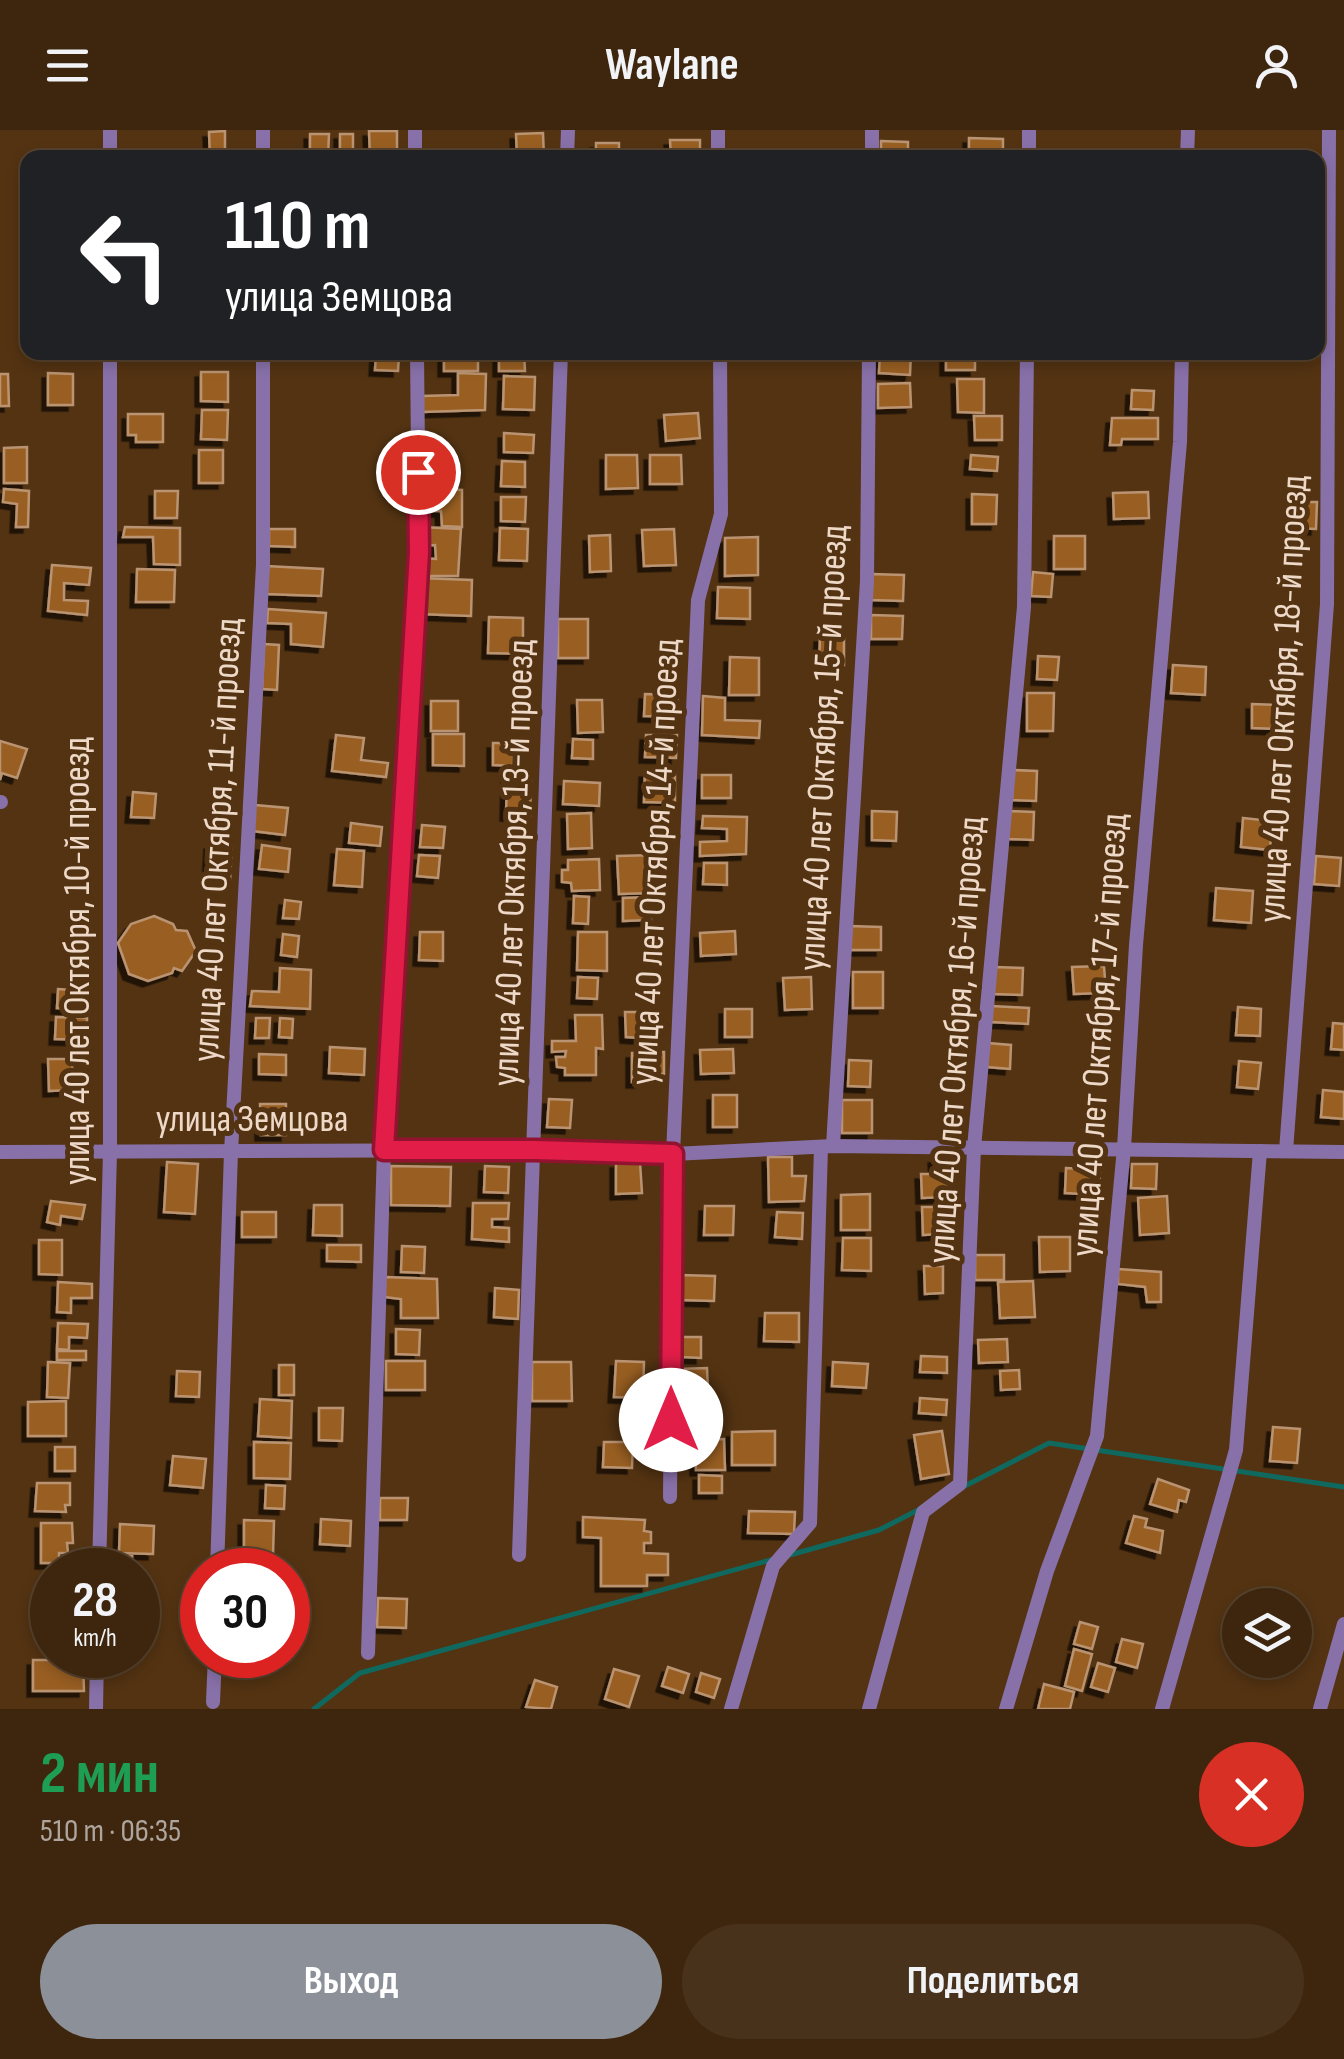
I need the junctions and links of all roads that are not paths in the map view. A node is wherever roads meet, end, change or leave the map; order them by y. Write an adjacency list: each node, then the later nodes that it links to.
1 (1329, 130): 16 (street, улица 40 лет Октября, 18-й проезд)
2 (110, 360): 18 (street, улица 40 лет Октября, 10-й проезд)
3 (264, 360): 19 (street, улица 40 лет Октября, 11-й проезд)
4 (417, 360): 13 (street)
5 (561, 360): 14 (street, улица 40 лет Октября, 13-й проезд)
6 (720, 360): 21 (street, улица 40 лет Октября, 14-й проезд)
7 (869, 360): 10 (street, улица 40 лет Октября, 15-й проезд)
8 (1027, 360): 11 (street, улица 40 лет Октября, 16-й проезд)
9 (1182, 360): 12 (street, улица 40 лет Октября, 17-й проезд)
10 (827, 1146): 11 (street, улица Земцова); 21 (street, улица Земцова); 32 (street, улица 40 лет Октября, 15-й проезд)
11 (974, 1148): 12 (street, улица Земцова); 33 (street, улица 40 лет Октября, 16-й проезд)
12 (1124, 1148): 15 (street, улица Земцова); 34 (street, улица 40 лет Октября, 17-й проезд)
13 (384, 1150): 14 (street, улица Земцова); 19 (street, улица Земцова); 27 (street)
14 (535, 1150): 21 (street, улица Земцова); 25 (street, улица 40 лет Октября, 13-й проезд)
15 (1260, 1151): 16 (street, улица Земцова); 35 (street)
16 (1286, 1151): 20 (street, улица Земцова)
17 (0, 1152): 18 (street, улица Земцова)
18 (110, 1152): 19 (street, улица Земцова); 23 (street, улица 40 лет Октября, 10-й проезд)
19 (232, 1152): 24 (street, улица 40 лет Октября, 11-й проезд)
20 (1344, 1152)
21 (673, 1154): 22 (street, улица 40 лет Октября, 14-й проезд)
22 (670, 1497)
23 (100, 1548)
24 (219, 1548)
25 (520, 1555)
26 (1344, 1624): 36 (street)
27 (368, 1654)
28 (97, 1678): 31 (street)
29 (214, 1678): 30 (street)
30 (213, 1702)
31 (96, 1709)
32 (732, 1709)
33 (869, 1709)
34 (1006, 1709)
35 (1162, 1709)
36 (1320, 1709)

